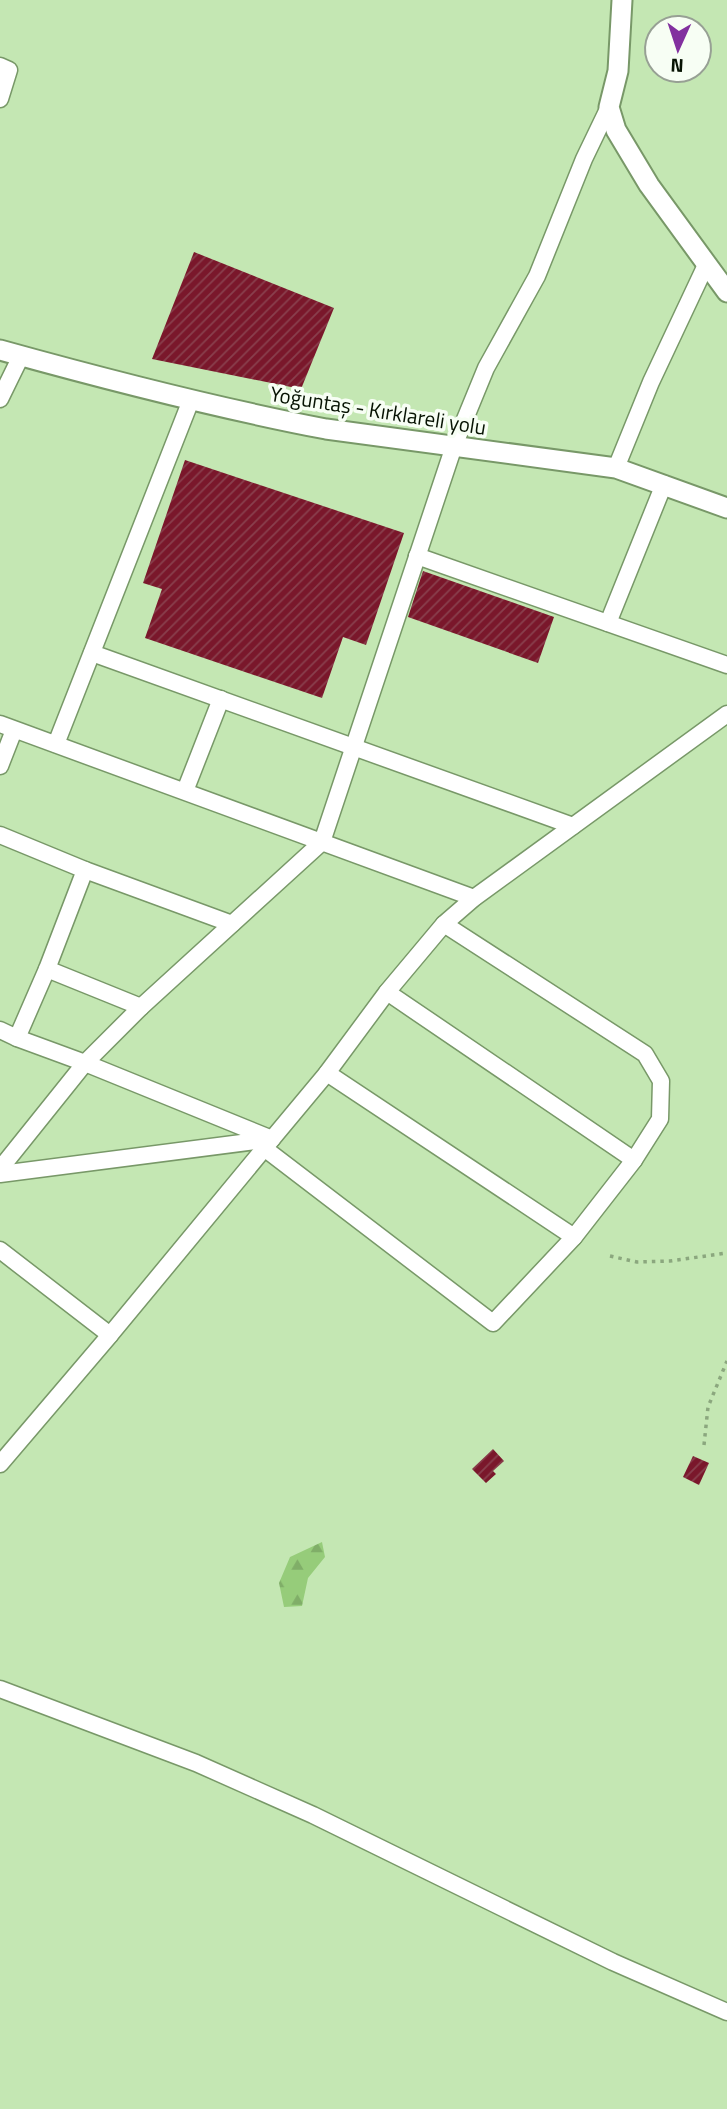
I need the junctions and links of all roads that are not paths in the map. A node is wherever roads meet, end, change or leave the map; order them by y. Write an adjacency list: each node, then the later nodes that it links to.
1 (622, 0): 4 (street)
2 (0, 66): 3 (street)
3 (0, 99)
4 (609, 107): 5 (street); 11 (street)
5 (706, 265): 6 (street); 12 (street)
6 (727, 292)
7 (0, 350): 8 (street, Yoğuntaş - Kırklareli yolu)
8 (21, 356): 9 (street); 10 (street, Yoğuntaş - Kırklareli yolu)
9 (0, 399)
10 (191, 400): 11 (street, Yoğuntaş - Kırklareli yolu); 17 (street)
11 (454, 446): 12 (street, Yoğuntaş - Kırklareli yolu); 15 (street)
12 (616, 468): 13 (street, Yoğuntaş - Kırklareli yolu)
13 (664, 484): 14 (street, Yoğuntaş - Kırklareli yolu); 16 (street)
14 (727, 508)
15 (417, 556): 16 (street); 23 (street)
16 (608, 623): 18 (street)
17 (92, 653): 19 (street); 22 (street)
18 (727, 664)
19 (221, 699): 23 (street); 25 (street)
20 (727, 714): 26 (street)
21 (7, 727): 22 (street); 24 (street)
22 (56, 744): 25 (street)
23 (354, 747): 26 (street); 28 (street)
24 (0, 766)
25 (185, 791): 28 (street)
26 (573, 826): 30 (street)
27 (0, 835): 29 (street)
28 (322, 842): 30 (street); 31 (street)
29 (85, 870): 31 (street); 33 (street)
30 (474, 898): 32 (street)
31 (232, 924): 35 (street)
32 (444, 924): 34 (street); 41 (street)
33 (47, 969): 35 (street); 37 (street)
34 (387, 992): 39 (street); 41 (street)
35 (141, 1007): 38 (street)
36 (0, 1030): 37 (street)
37 (17, 1038): 38 (street)
38 (85, 1063): 40 (street); 42 (street)
39 (327, 1073): 40 (street); 43 (street)
40 (268, 1144): 42 (street); 43 (street); 45 (street)
41 (634, 1160): 43 (street)
42 (1, 1166)
43 (574, 1237)
44 (0, 1250): 45 (street)
45 (110, 1335): 46 (street)
46 (2, 1456)
47 (0, 1689): 48 (street)
48 (727, 2012)

